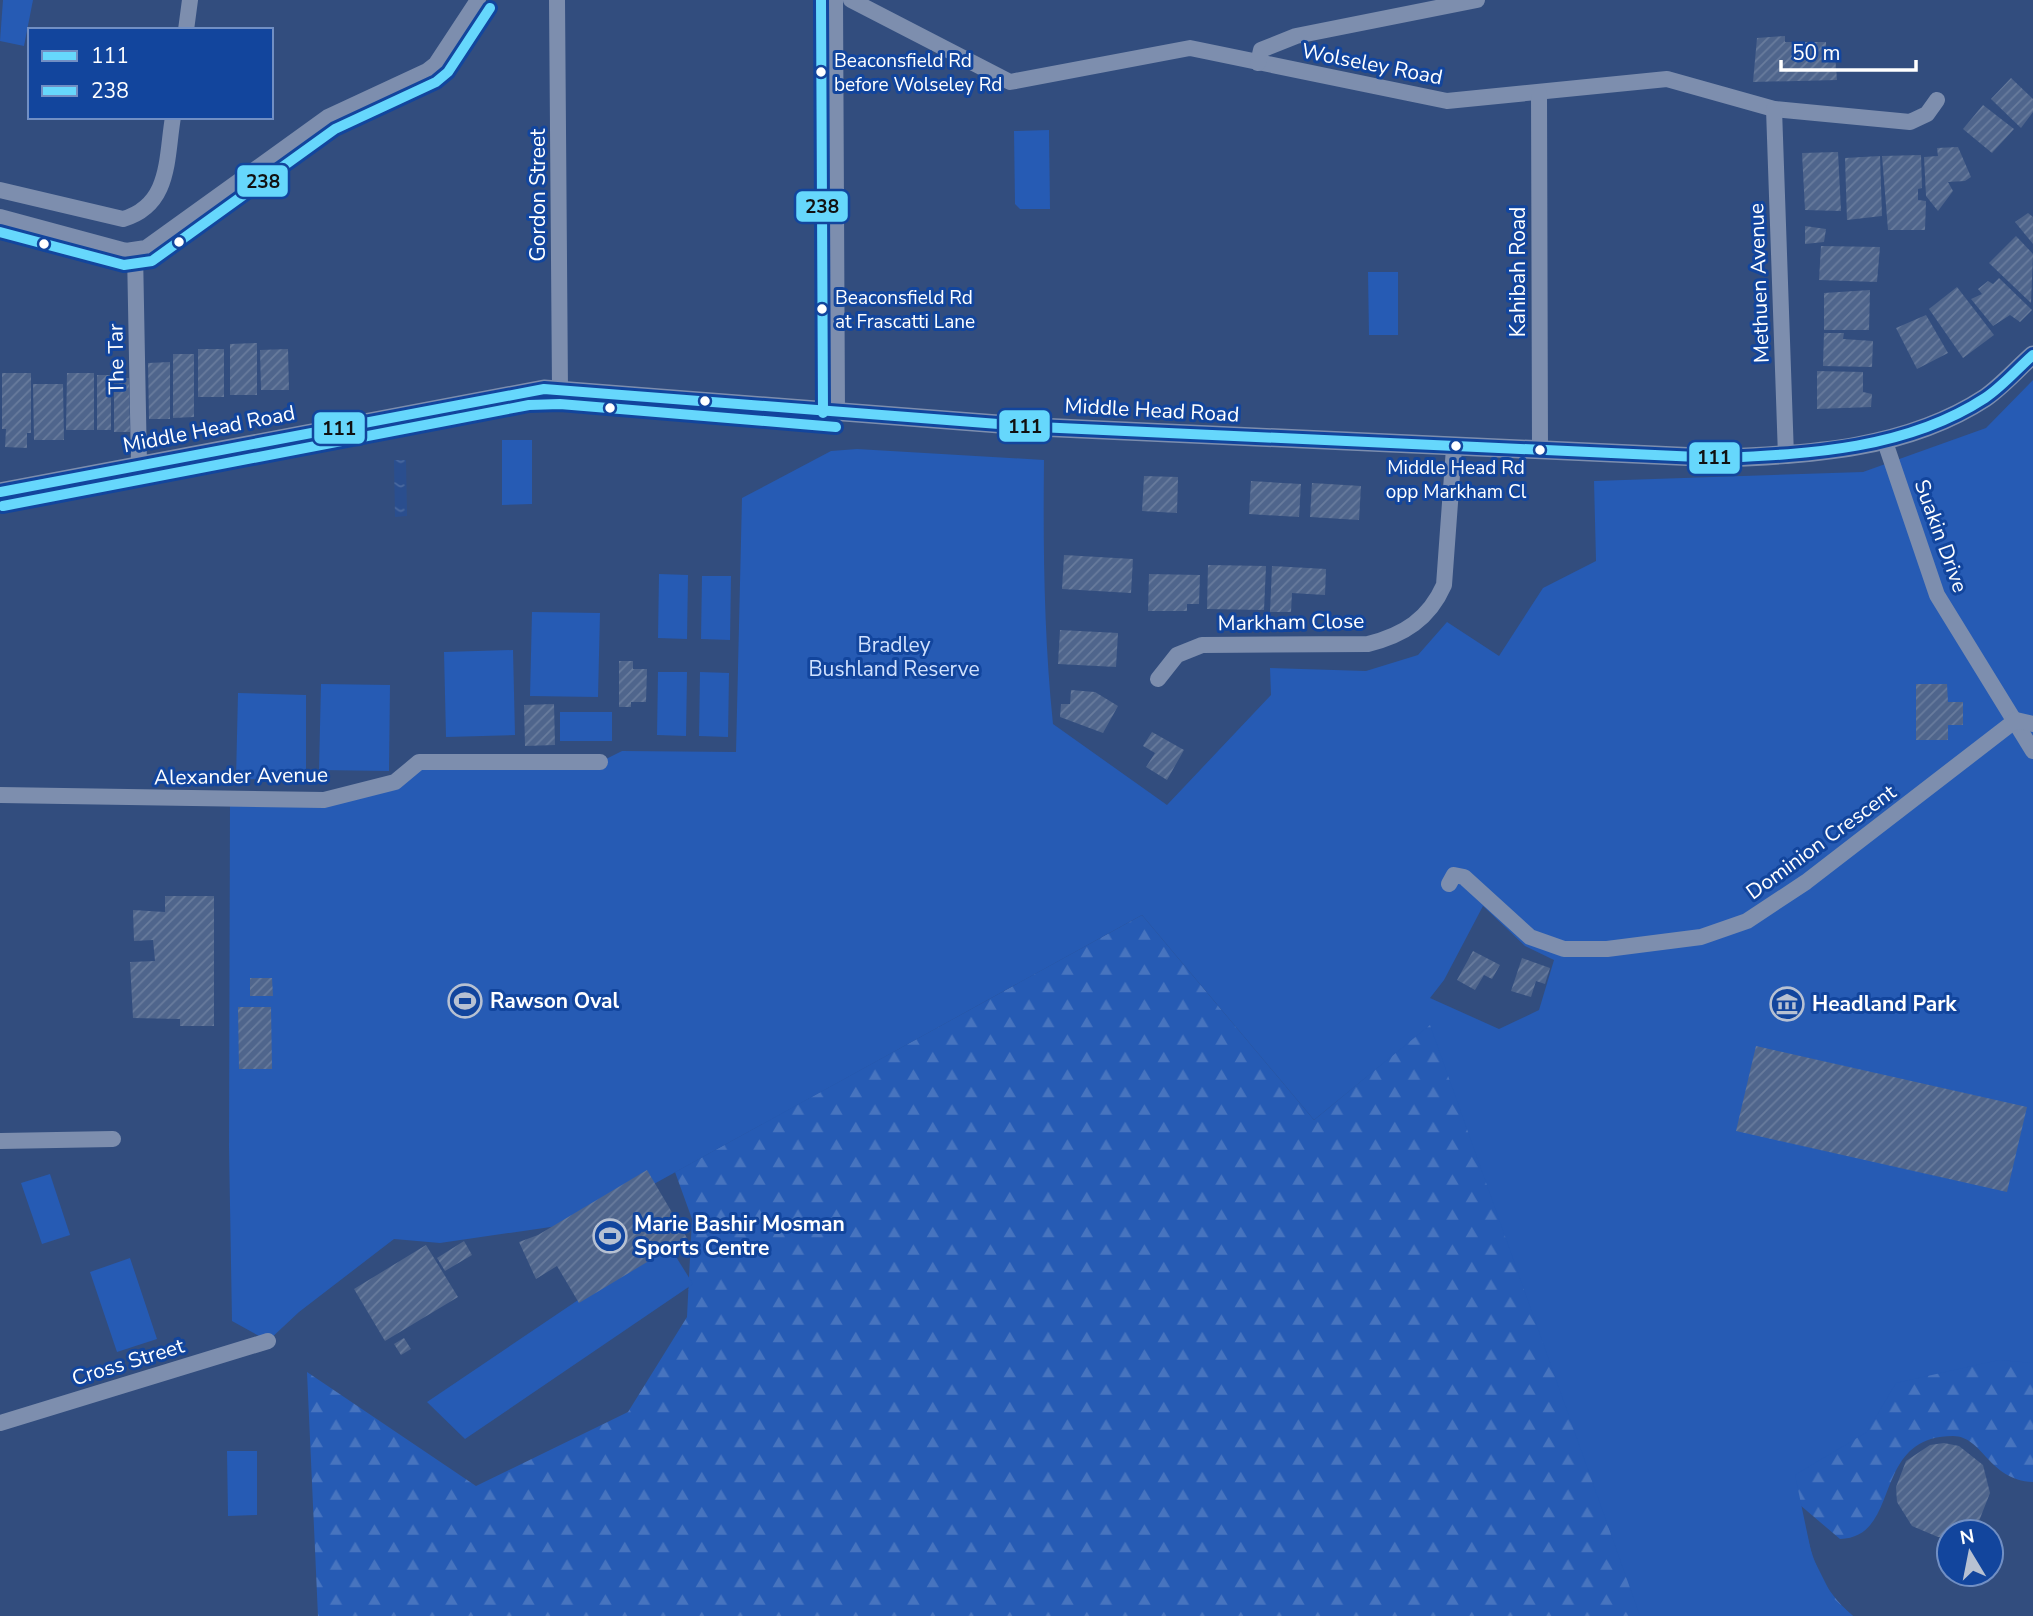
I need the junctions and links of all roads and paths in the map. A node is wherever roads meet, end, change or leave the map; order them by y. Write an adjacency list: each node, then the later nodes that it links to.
1 (190, 0): 7 (street)
2 (478, 0): 15 (street)
3 (557, 0): 17 (street, Gordon Street)
4 (835, 0): 18 (street)
5 (851, 0): 8 (street, Wolseley Road)
6 (1477, 0): 8 (street)
7 (186, 28)
8 (1258, 63): 9 (street, Wolseley Road)
9 (1539, 93): 11 (street, Wolseley Road); 21 (street, Kahibah Road)
10 (1937, 100): 11 (street, Wolseley Road)
11 (1774, 109): 22 (street, Methuen Avenue)
12 (173, 119): 13 (street)
13 (0, 190)
14 (0, 217): 15 (street)
15 (135, 252): 23 (street, The Tar)
16 (2033, 355): 19 (street, Middle Head Road)
17 (560, 390): 18 (street, Middle Head Road); 23 (street, Middle Head Road)
18 (837, 412): 20 (street, Middle Head Road)
19 (1884, 439): 22 (street, Middle Head Road); 26 (street, Suakin Drive)
20 (1454, 448): 21 (street, Middle Head Road); 25 (street, Markham Close)
21 (1540, 451): 22 (street, Middle Head Road)
22 (1786, 456)
23 (139, 465): 24 (street, Middle Head Road)
24 (0, 492)
25 (1158, 679)
26 (2015, 720): 27 (street); 28 (street, Suakin Drive); 31 (street, Dominion Crescent)
27 (2033, 724)
28 (2033, 751)
29 (600, 762): 30 (street, Alexander Avenue)
30 (0, 795)
31 (1449, 884)
32 (113, 1139): 33 (street)
33 (0, 1141)
34 (268, 1341): 35 (street, Cross Street)
35 (0, 1423)

